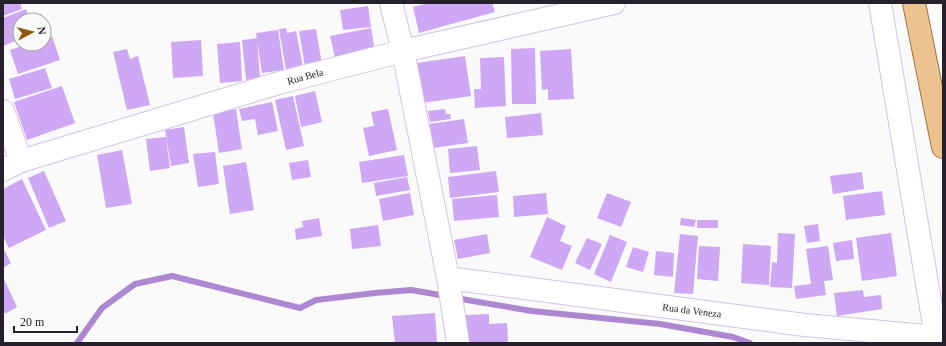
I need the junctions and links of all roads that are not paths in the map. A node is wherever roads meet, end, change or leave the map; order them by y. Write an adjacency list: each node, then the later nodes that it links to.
1 (391, 3): 5 (street)
2 (614, 3): 5 (street, Rua Bela)
3 (880, 3): 10 (street)
4 (914, 3): 7 (main road)
5 (403, 51): 8 (street, Rua Bela); 9 (street)
6 (3, 111): 8 (street)
7 (943, 146)
8 (12, 166)
9 (449, 280): 10 (street, Rua da Veneza); 11 (street)
10 (937, 340)
11 (458, 343)

